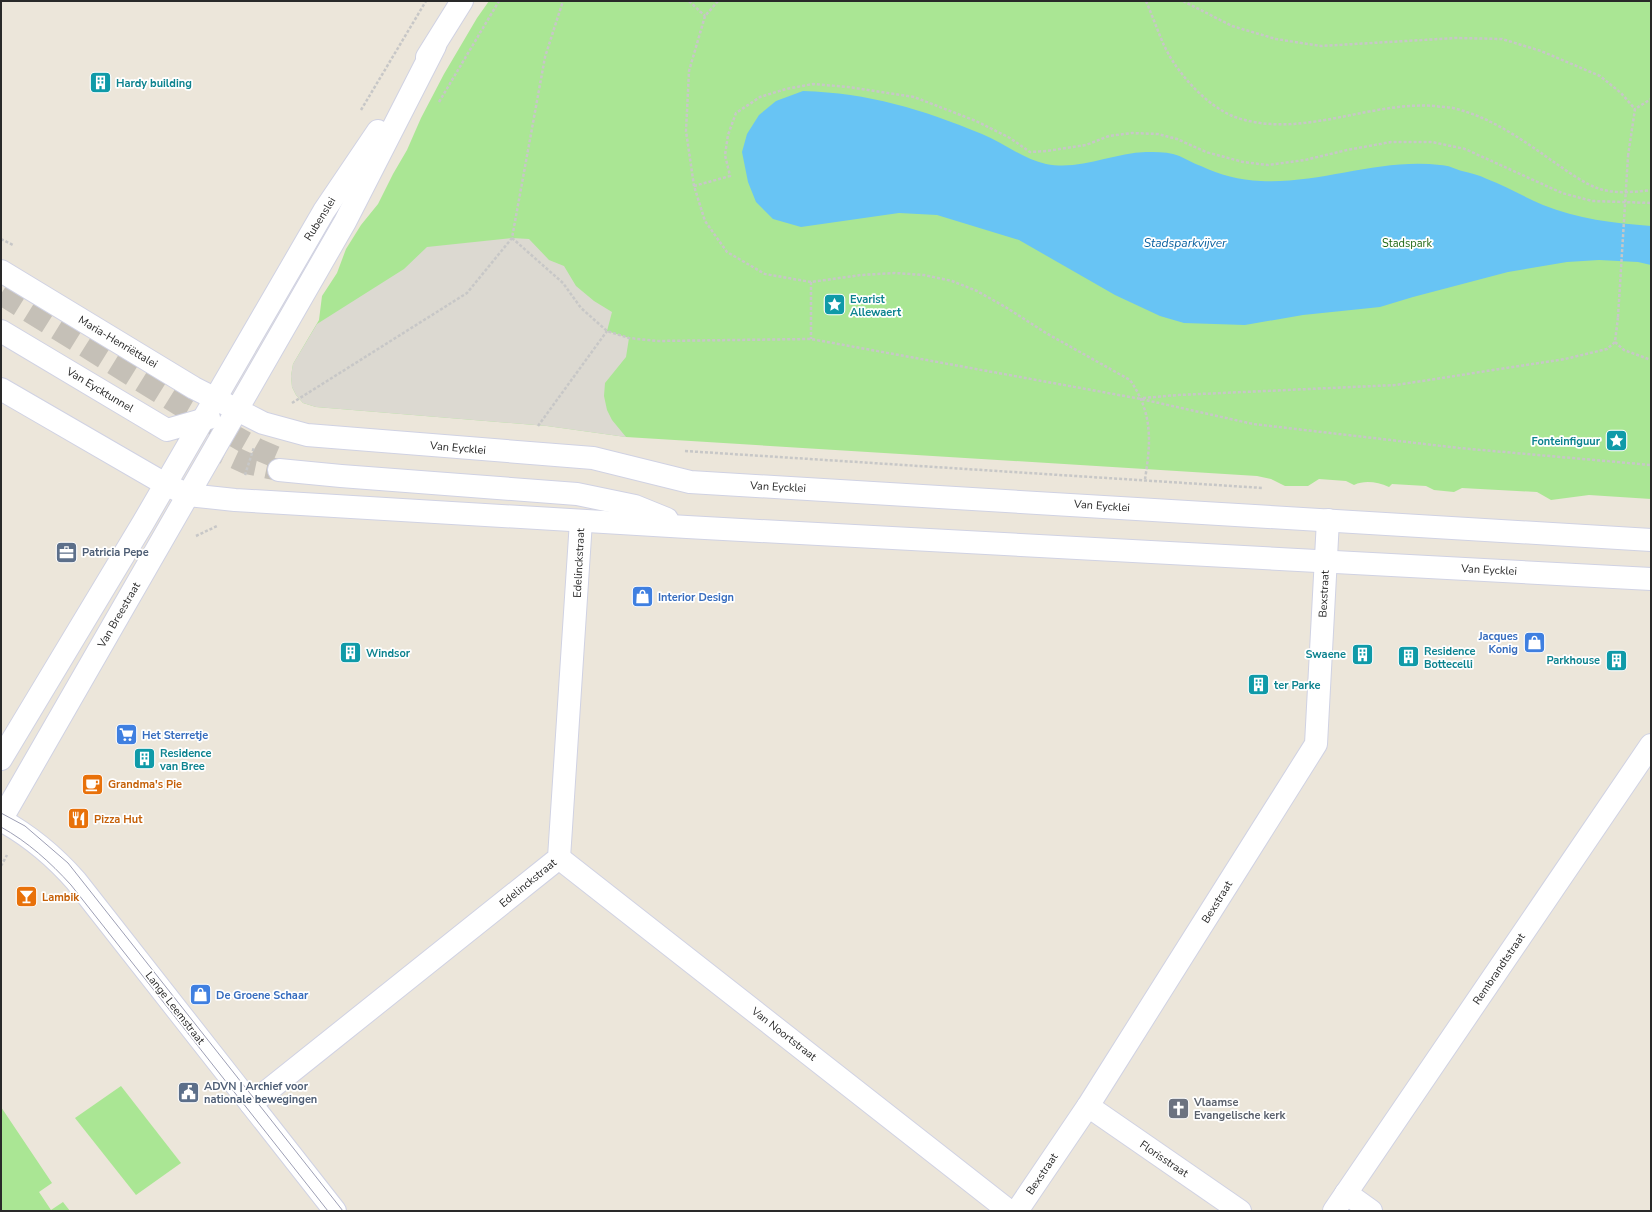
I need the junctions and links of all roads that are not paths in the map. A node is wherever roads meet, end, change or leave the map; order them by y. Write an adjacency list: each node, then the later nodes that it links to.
1 (462, 1): 2 (street, Rubenslei)
2 (435, 46): 6 (street, Rubenslei); 7 (street, Rubenslei)
3 (1, 271): 6 (street, Maria-Henriëttalei)
4 (1, 331): 8 (street, Van Eycktunnel)
5 (1, 389): 10 (street)
6 (215, 398): 7 (street, Maria-Henriëttalei); 8 (street)
7 (237, 410): 8 (street, Van Eycktunnel); 11 (street, Van Breestraat); 12 (street, Van Eycklei)
8 (203, 420): 10 (street)
9 (282, 465): 14 (street, Van Eycklei)
10 (165, 484): 11 (street); 19 (street)
11 (188, 494): 13 (street, Van Eycklei); 20 (street, Van Breestraat)
12 (1328, 520): 15 (street, Van Eycklei); 16 (street)
13 (581, 521): 14 (street, Van Eycklei); 21 (street, Edelinckstraat)
14 (687, 527): 16 (street, Van Eycklei)
15 (1651, 540)
16 (1326, 562): 17 (street, Van Eycklei); 23 (street, Bexstraat)
17 (1651, 579)
18 (1651, 745): 24 (street, Rembrandtstraat)
19 (1, 759)
20 (1, 820): 22 (street, Lange Leemstraat)
21 (559, 858): 22 (street, Edelinckstraat); 26 (street, Van Noortstraat)
22 (251, 1104): 25 (street, Lange Leemstraat)
23 (1088, 1106): 27 (street, Bexstraat); 28 (street, Florisstraat)
24 (1346, 1193): 29 (street); 30 (street)
25 (335, 1211)
26 (1009, 1211)
27 (1017, 1211)
28 (1240, 1211)
29 (1334, 1211)
30 (1371, 1211)

